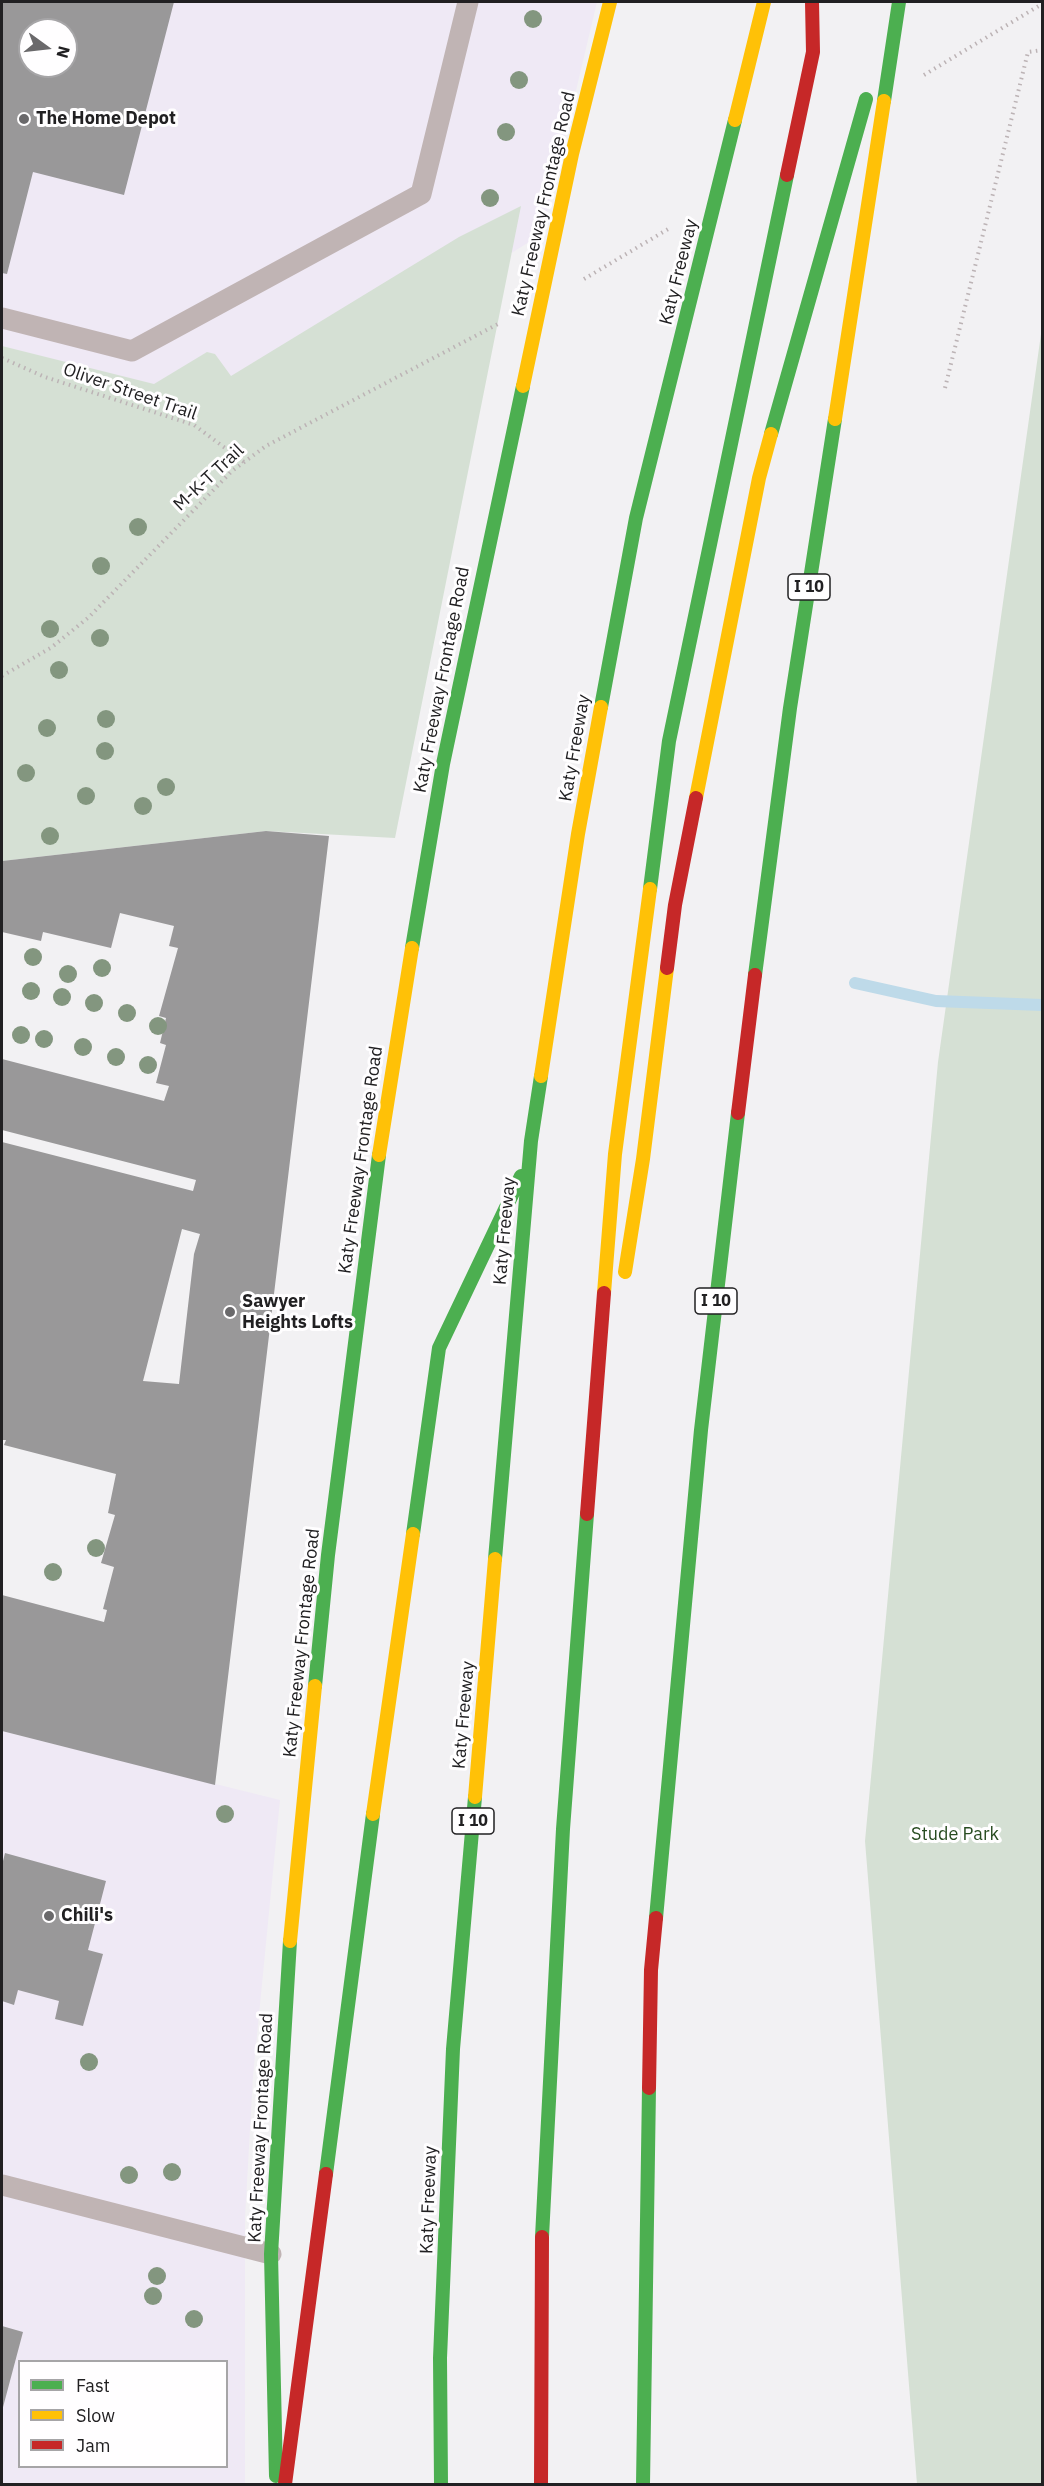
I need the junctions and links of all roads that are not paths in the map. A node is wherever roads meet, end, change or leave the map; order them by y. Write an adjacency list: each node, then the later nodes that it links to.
1 (468, 2): 7 (lane)
2 (610, 2): 13 (main road, Katy Freeway Frontage Road)
3 (764, 2): 8 (main road, Katy Freeway / I 10)
4 (812, 2): 11 (main road)
5 (894, 2): 9 (main road)
6 (899, 2): 18 (main road, I 10)
7 (2, 318)
8 (529, 1158): 15 (main road); 16 (main road, Katy Freeway / I 10)
9 (623, 1287)
10 (615, 1333): 11 (main road)
11 (587, 1508): 17 (main road)
12 (2, 2185): 13 (lane)
13 (271, 2254): 14 (main road, Katy Freeway Frontage Road)
14 (276, 2484)
15 (285, 2484)
16 (441, 2484)
17 (541, 2484)
18 (643, 2484)

